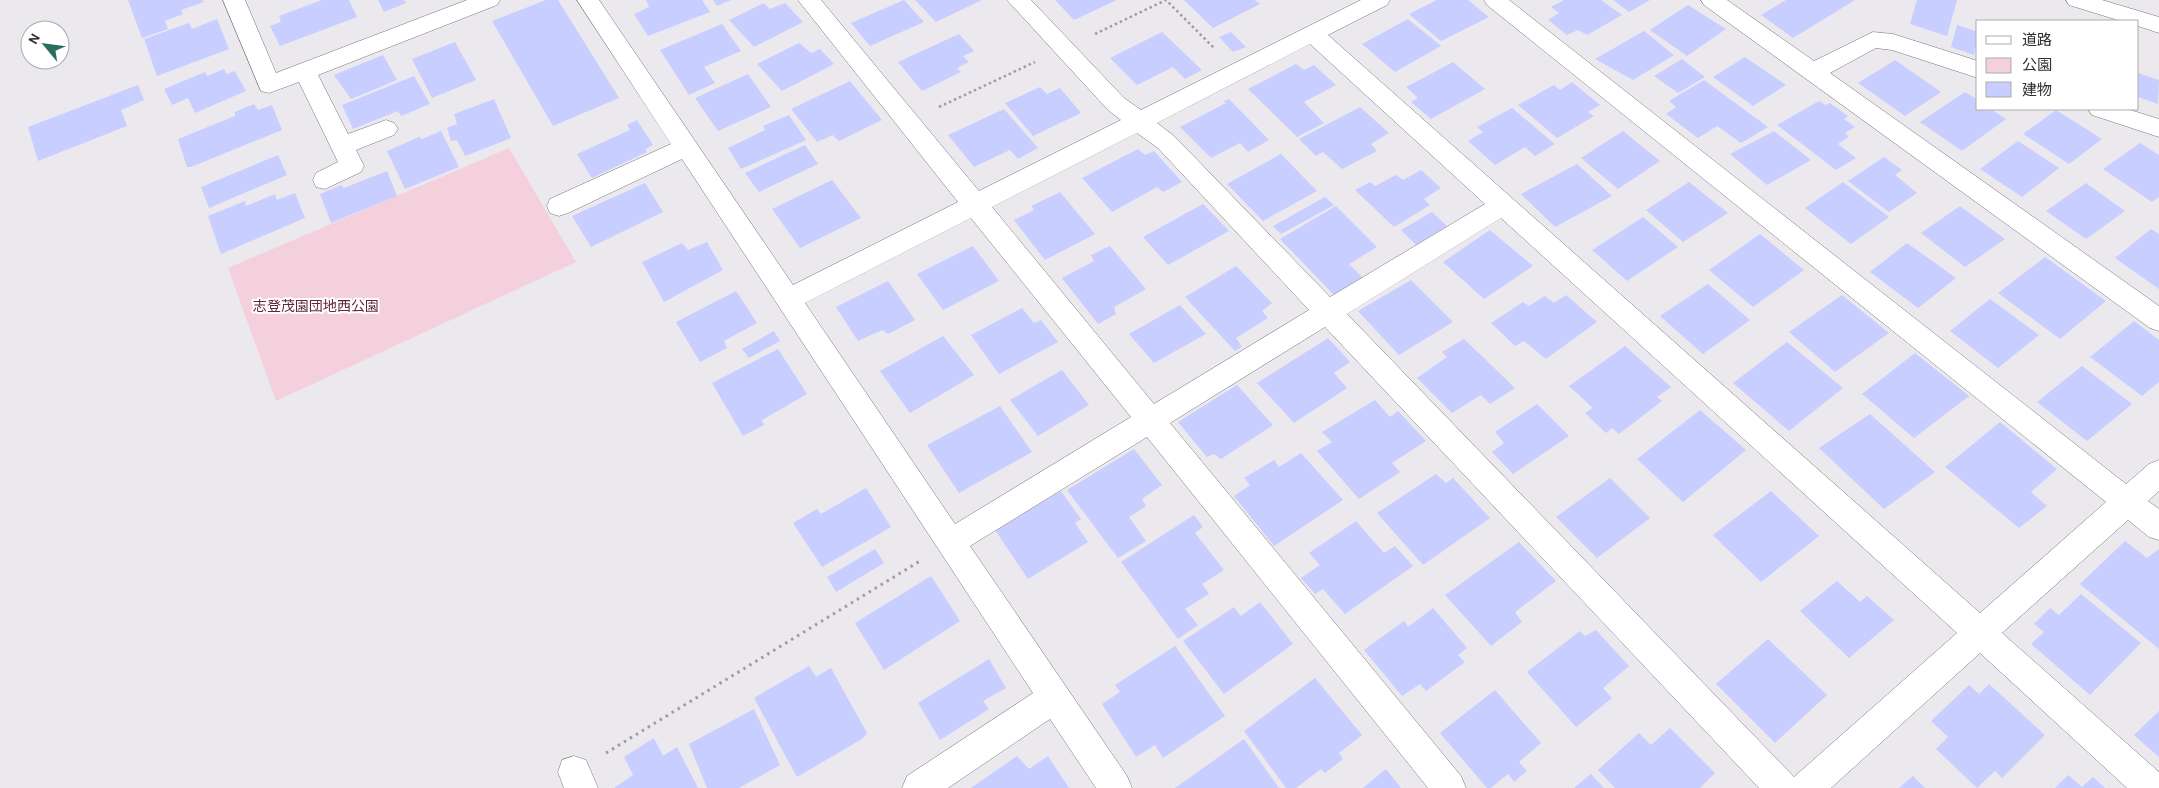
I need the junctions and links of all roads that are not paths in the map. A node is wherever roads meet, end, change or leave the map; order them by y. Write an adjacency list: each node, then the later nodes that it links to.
1 (234, 0): 13 (street)
2 (489, 0): 13 (street)
3 (588, 0): 20 (street)
4 (809, 0): 22 (street)
5 (1018, 0): 16 (street)
6 (1378, 0): 11 (street)
7 (1495, 0): 30 (street)
8 (1712, 0): 14 (street)
9 (2077, 0): 10 (street)
10 (2159, 25)
11 (1312, 33): 16 (street); 23 (street)
12 (1976, 69): 14 (street)
13 (305, 71): 19 (street)
14 (1813, 72): 27 (street)
15 (2103, 110): 17 (street)
16 (1139, 121): 22 (street); 26 (street)
17 (2159, 128)
18 (386, 129): 19 (street)
19 (343, 146): 21 (street)
20 (686, 147): 24 (street); 25 (street)
21 (325, 180)
22 (974, 204): 25 (street); 28 (street)
23 (1503, 205): 26 (street); 33 (street)
24 (559, 206)
25 (788, 299): 32 (street)
26 (1328, 312): 28 (street); 38 (street)
27 (2159, 320)
28 (1150, 420): 32 (street); 37 (street)
29 (2159, 473): 30 (street)
30 (2127, 502): 31 (street); 33 (street)
31 (2159, 527)
32 (951, 542): 34 (street)
33 (1980, 633): 39 (street); 40 (street)
34 (1054, 697): 35 (street); 36 (street)
35 (919, 788)
36 (1115, 788)
37 (1449, 788)
38 (1782, 788)
39 (1806, 788)
40 (2152, 788)

